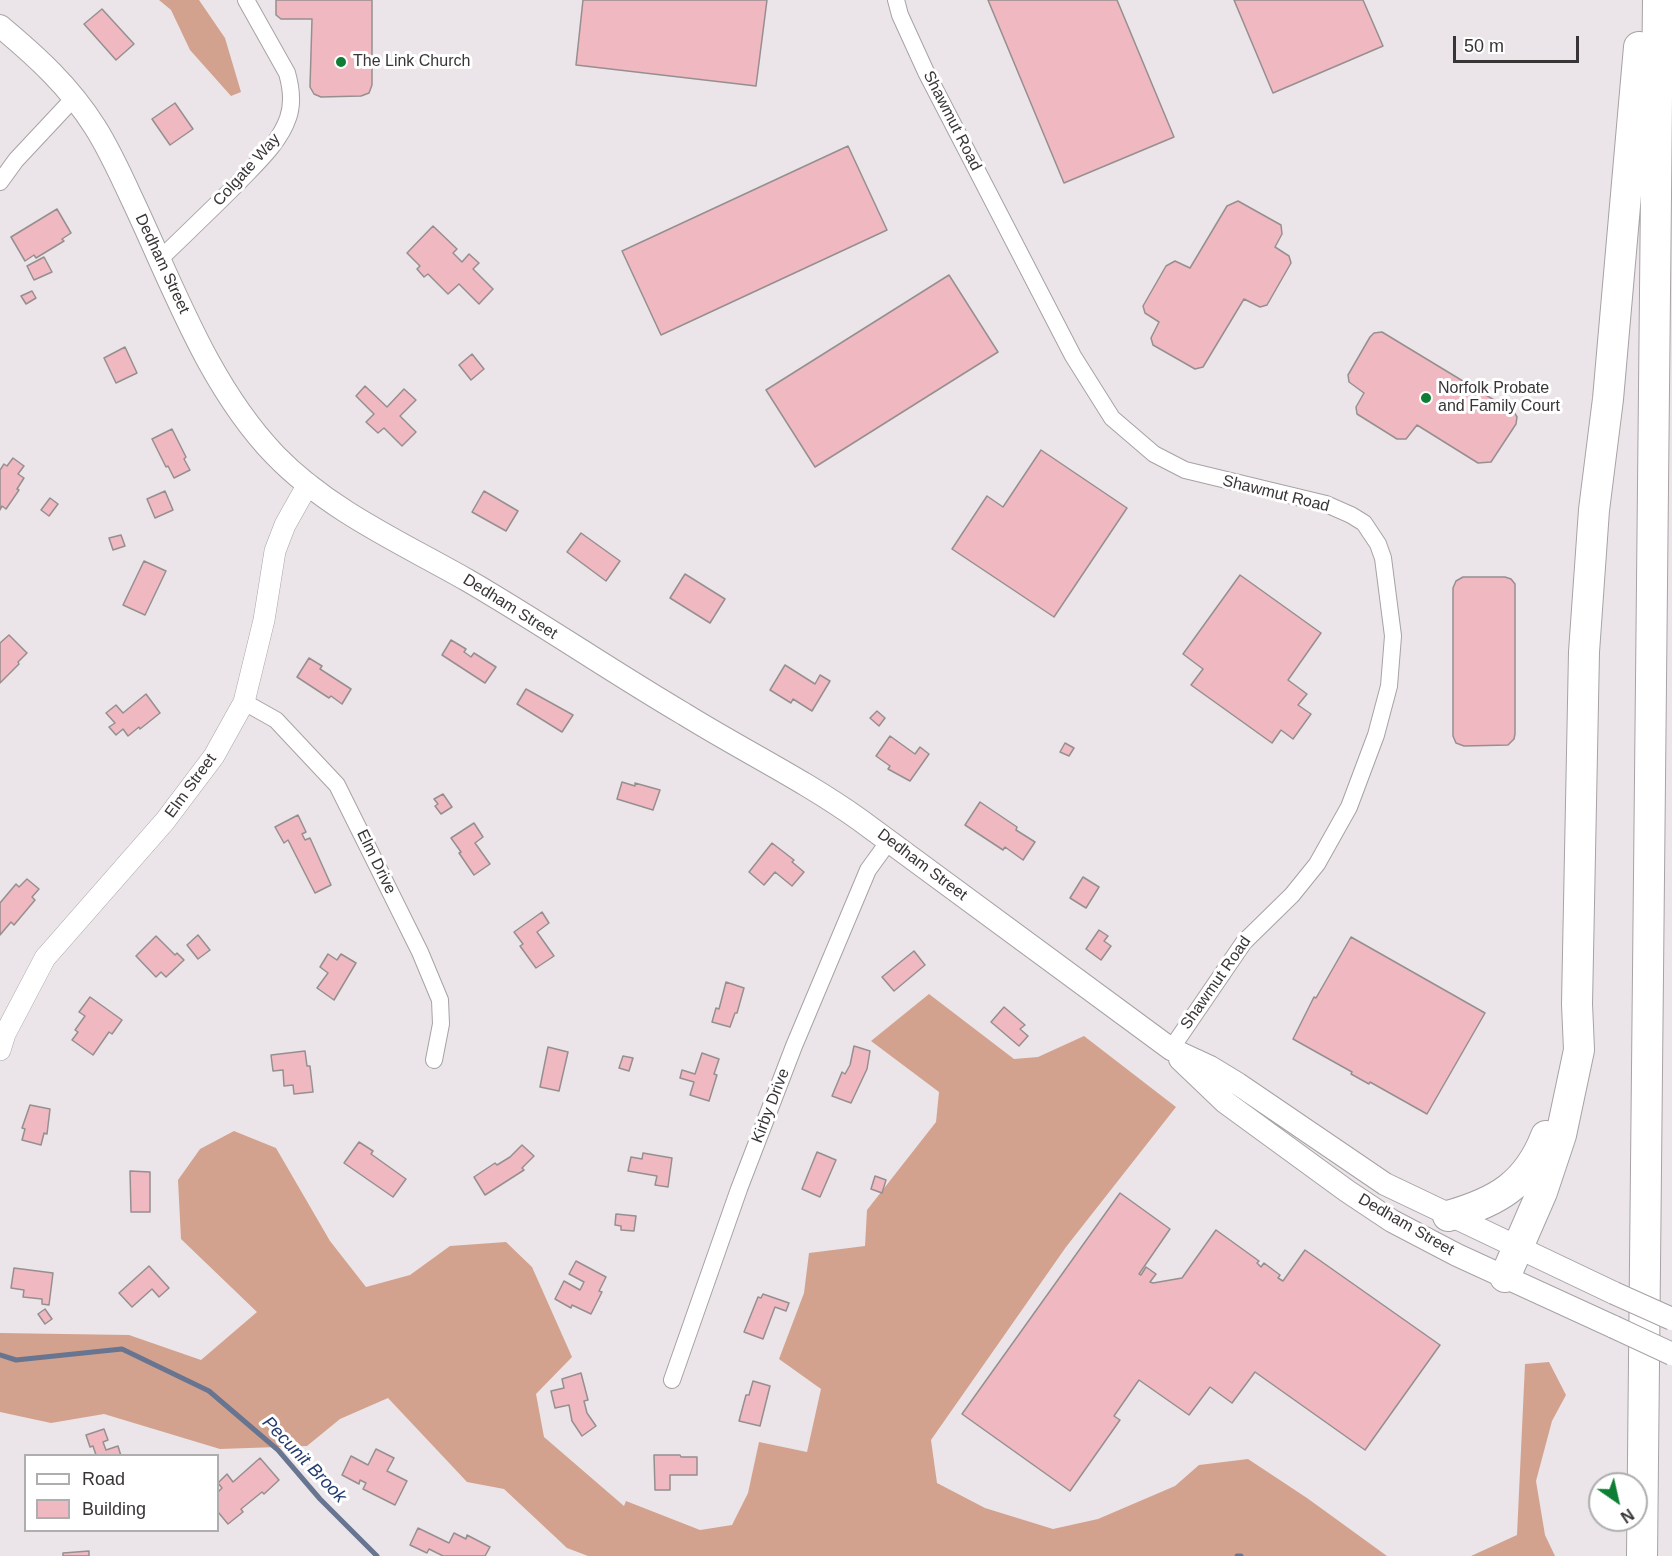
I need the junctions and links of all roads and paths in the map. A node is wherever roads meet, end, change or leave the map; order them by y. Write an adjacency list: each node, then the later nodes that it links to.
1 (246, 0): 8 (street, Colgate Way)
2 (896, 0): 13 (street, Shawmut Road)
3 (1648, 0): 12 (highway)
4 (1658, 0): 22 (highway)
5 (0, 26): 6 (main road, Dedham Street)
6 (74, 98): 7 (street); 8 (main road, Dedham Street)
7 (0, 182)
8 (160, 259): 9 (main road, Dedham Street)
9 (308, 484): 10 (street, Elm Street); 11 (main road, Dedham Street)
10 (244, 702): 14 (street, Elm Street); 15 (street, Elm Drive)
11 (889, 841): 13 (main road, Dedham Street); 21 (street, Kirby Drive)
12 (1577, 1005): 16 (highway); 17 (highway)
13 (1171, 1049): 16 (main road, Dedham Street); 18 (main road, Dedham Street)
14 (0, 1050)
15 (434, 1060)
16 (1449, 1216): 17 (main road, Dedham Street)
17 (1518, 1248): 18 (highway); 19 (main road, Dedham Street, bridge)
18 (1505, 1277): 20 (main road, Dedham Street, bridge)
19 (1672, 1319)
20 (1672, 1354)
21 (672, 1380)
22 (1642, 1556)

